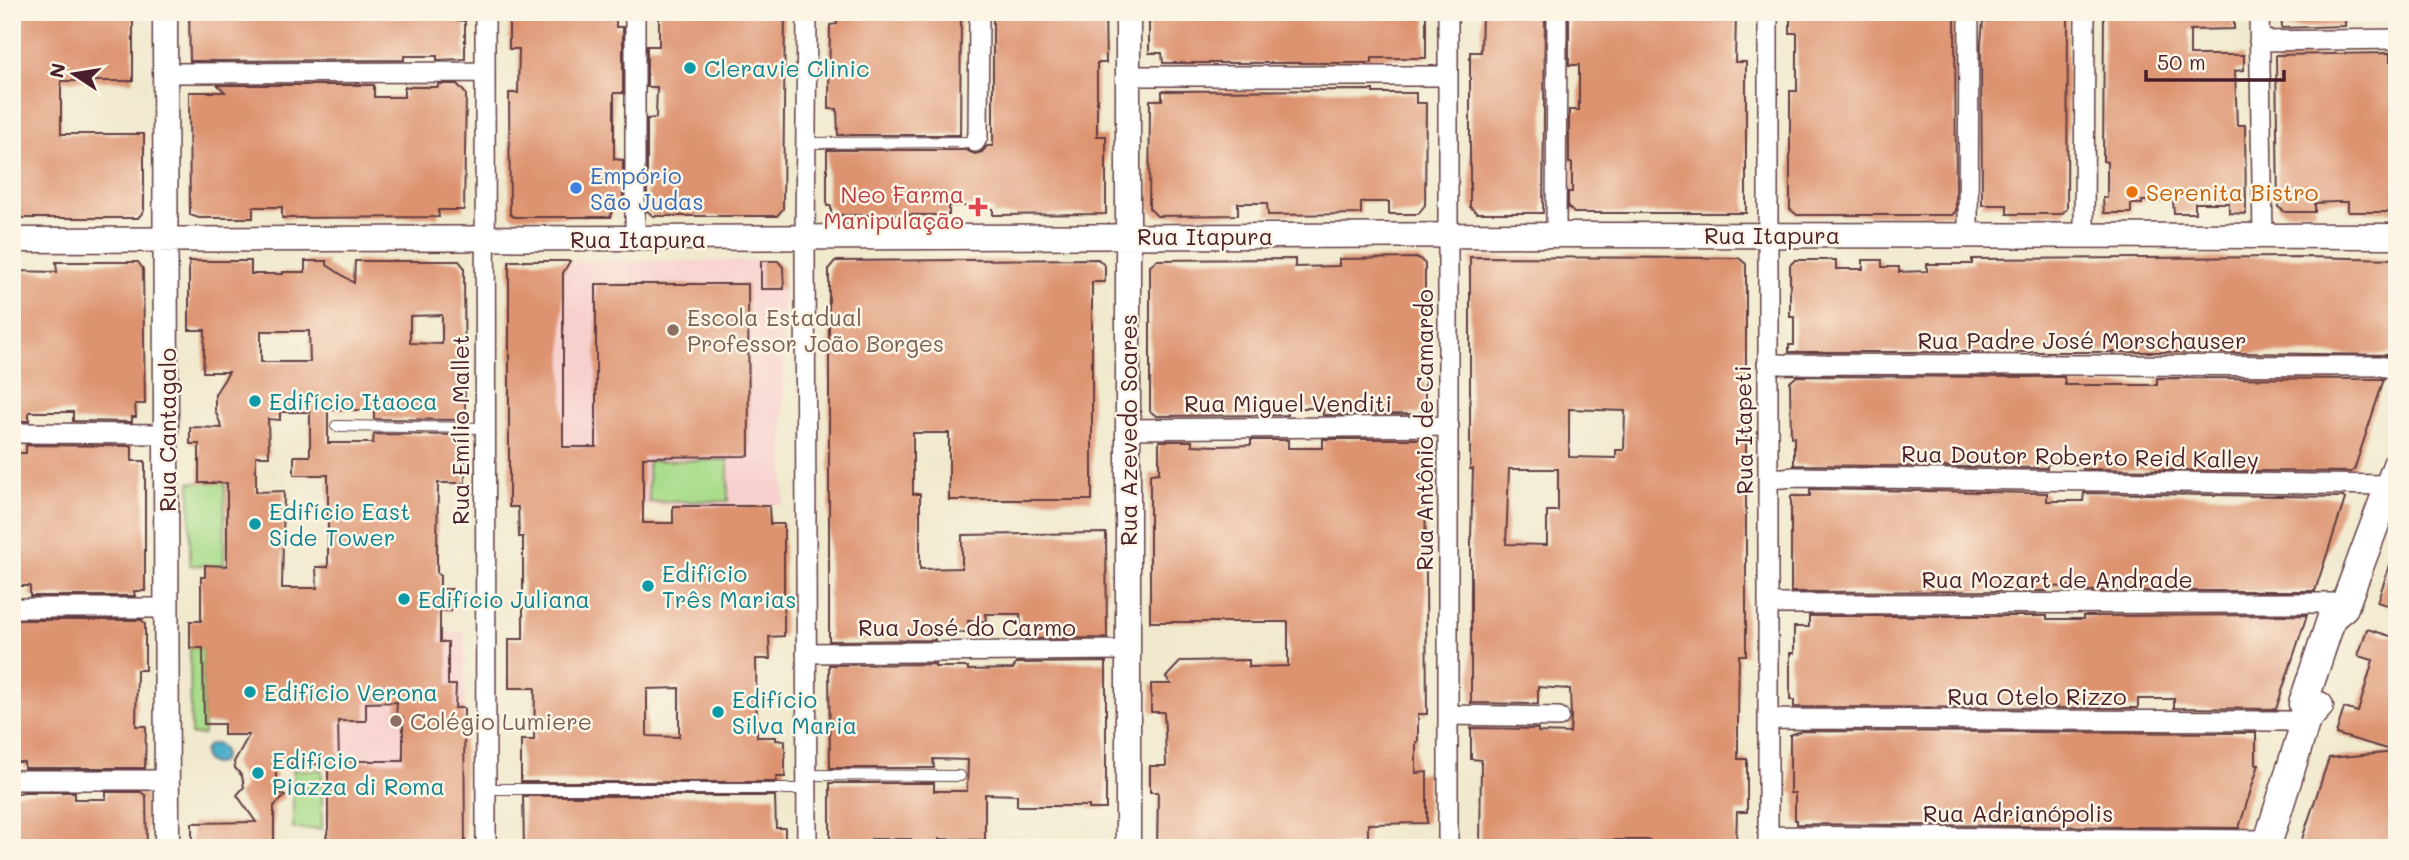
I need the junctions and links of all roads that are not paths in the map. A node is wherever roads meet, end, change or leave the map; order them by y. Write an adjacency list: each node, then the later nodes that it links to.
1 (165, 12): 16 (street, Rua Cantagalo)
2 (485, 12): 15 (street, Rua Emílio Mallet)
3 (635, 12): 32 (street)
4 (807, 12): 20 (street)
5 (979, 12): 19 (street)
6 (1128, 12): 17 (street, Rua Azevedo Soares)
7 (1448, 12): 18 (street, Rua Antônio de Camardo)
8 (1557, 12): 22 (street)
9 (1768, 12): 23 (street, Rua Itapeti)
10 (1969, 12): 24 (street)
11 (2085, 12): 27 (street)
12 (2259, 12): 14 (street)
13 (2397, 39): 14 (street)
14 (2259, 41): 25 (street)
15 (484, 72): 16 (street); 31 (street, Rua Emílio Mallet)
16 (166, 73): 30 (street, Rua Cantagalo)
17 (1128, 76): 18 (street); 26 (street, Rua Azevedo Soares)
18 (1448, 76): 21 (street, Rua Antônio de Camardo)
19 (975, 142): 20 (lane)
20 (806, 143): 29 (street)
21 (1448, 235): 22 (street, Rua Itapura); 26 (street, Rua Itapura); 37 (street, Rua Antônio de Camardo)
22 (1556, 235): 23 (street, Rua Itapura)
23 (1767, 235): 24 (street, Rua Itapura); 34 (street, Rua Itapeti)
24 (1968, 235): 27 (street, Rua Itapura)
25 (2263, 235): 27 (street, Rua Itapura); 28 (street, Rua Itapura)
26 (1127, 236): 29 (street, Rua Itapura); 39 (street, Rua Azevedo Soares)
27 (2084, 236)
28 (2397, 236)
29 (805, 238): 32 (street, Rua Itapura); 49 (street)
30 (166, 239): 31 (street, Rua Itapura); 33 (street, Rua Itapura); 41 (street, Rua Cantagalo)
31 (486, 239): 32 (street, Rua Itapura); 38 (street, Rua Emílio Mallet)
32 (635, 239)
33 (12, 240)
34 (1767, 364): 35 (street, Rua Padre José Morschauser); 43 (street, Rua Itapeti)
35 (2397, 369)
36 (336, 426): 38 (lane)
37 (1449, 426): 39 (street, Rua Miguel Venditi); 50 (street, Rua Antônio de Camardo)
38 (484, 428): 58 (street, Rua Emílio Mallet)
39 (1128, 429): 48 (street, Rua Azevedo Soares)
40 (12, 433): 41 (street)
41 (167, 434): 47 (street, Rua Cantagalo)
42 (2393, 475): 43 (street, Rua Doutor Roberto Reid Kalley); 45 (main road)
43 (1769, 479): 44 (street, Rua Itapeti)
44 (1768, 604): 45 (street, Rua Mozart de Andrade); 52 (street, Rua Itapeti)
45 (2345, 605): 53 (main road)
46 (12, 608): 47 (street)
47 (168, 608): 56 (street, Rua Cantagalo)
48 (1128, 650): 49 (street, Rua José do Carmo); 64 (street, Rua Azevedo Soares)
49 (806, 653): 57 (street)
50 (1448, 715): 51 (street); 65 (street, Rua Antônio de Camardo)
51 (1559, 717)
52 (1769, 719): 53 (street, Rua Otelo Rizzo); 59 (street, Rua Itapeti)
53 (2306, 722): 60 (main road)
54 (960, 776): 57 (lane)
55 (12, 780): 56 (street)
56 (167, 780): 61 (street, Rua Cantagalo)
57 (806, 782): 58 (lane); 63 (street)
58 (485, 789): 62 (street, Rua Emílio Mallet)
59 (1768, 842): 60 (street, Rua Adrianópolis)
60 (2267, 844)
61 (167, 848)
62 (486, 848)
63 (807, 848)
64 (1128, 848)
65 (1448, 848)

